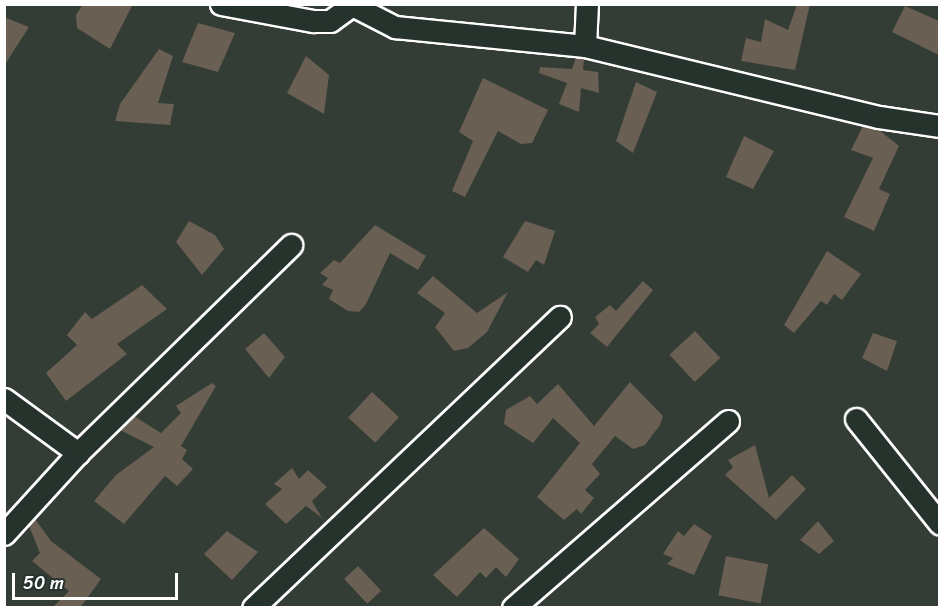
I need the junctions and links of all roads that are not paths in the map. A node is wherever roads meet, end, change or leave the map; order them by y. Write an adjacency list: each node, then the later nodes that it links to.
1 (221, 4): 3 (street)
2 (587, 4): 4 (street)
3 (351, 5): 4 (street)
4 (585, 46): 5 (street)
5 (939, 126)
6 (291, 245): 11 (street)
7 (560, 317): 14 (street)
8 (4, 399): 11 (street)
9 (856, 419): 12 (street)
10 (728, 421): 15 (street)
11 (78, 453): 13 (street)
12 (939, 524)
13 (4, 534)
14 (253, 608)
15 (513, 608)

